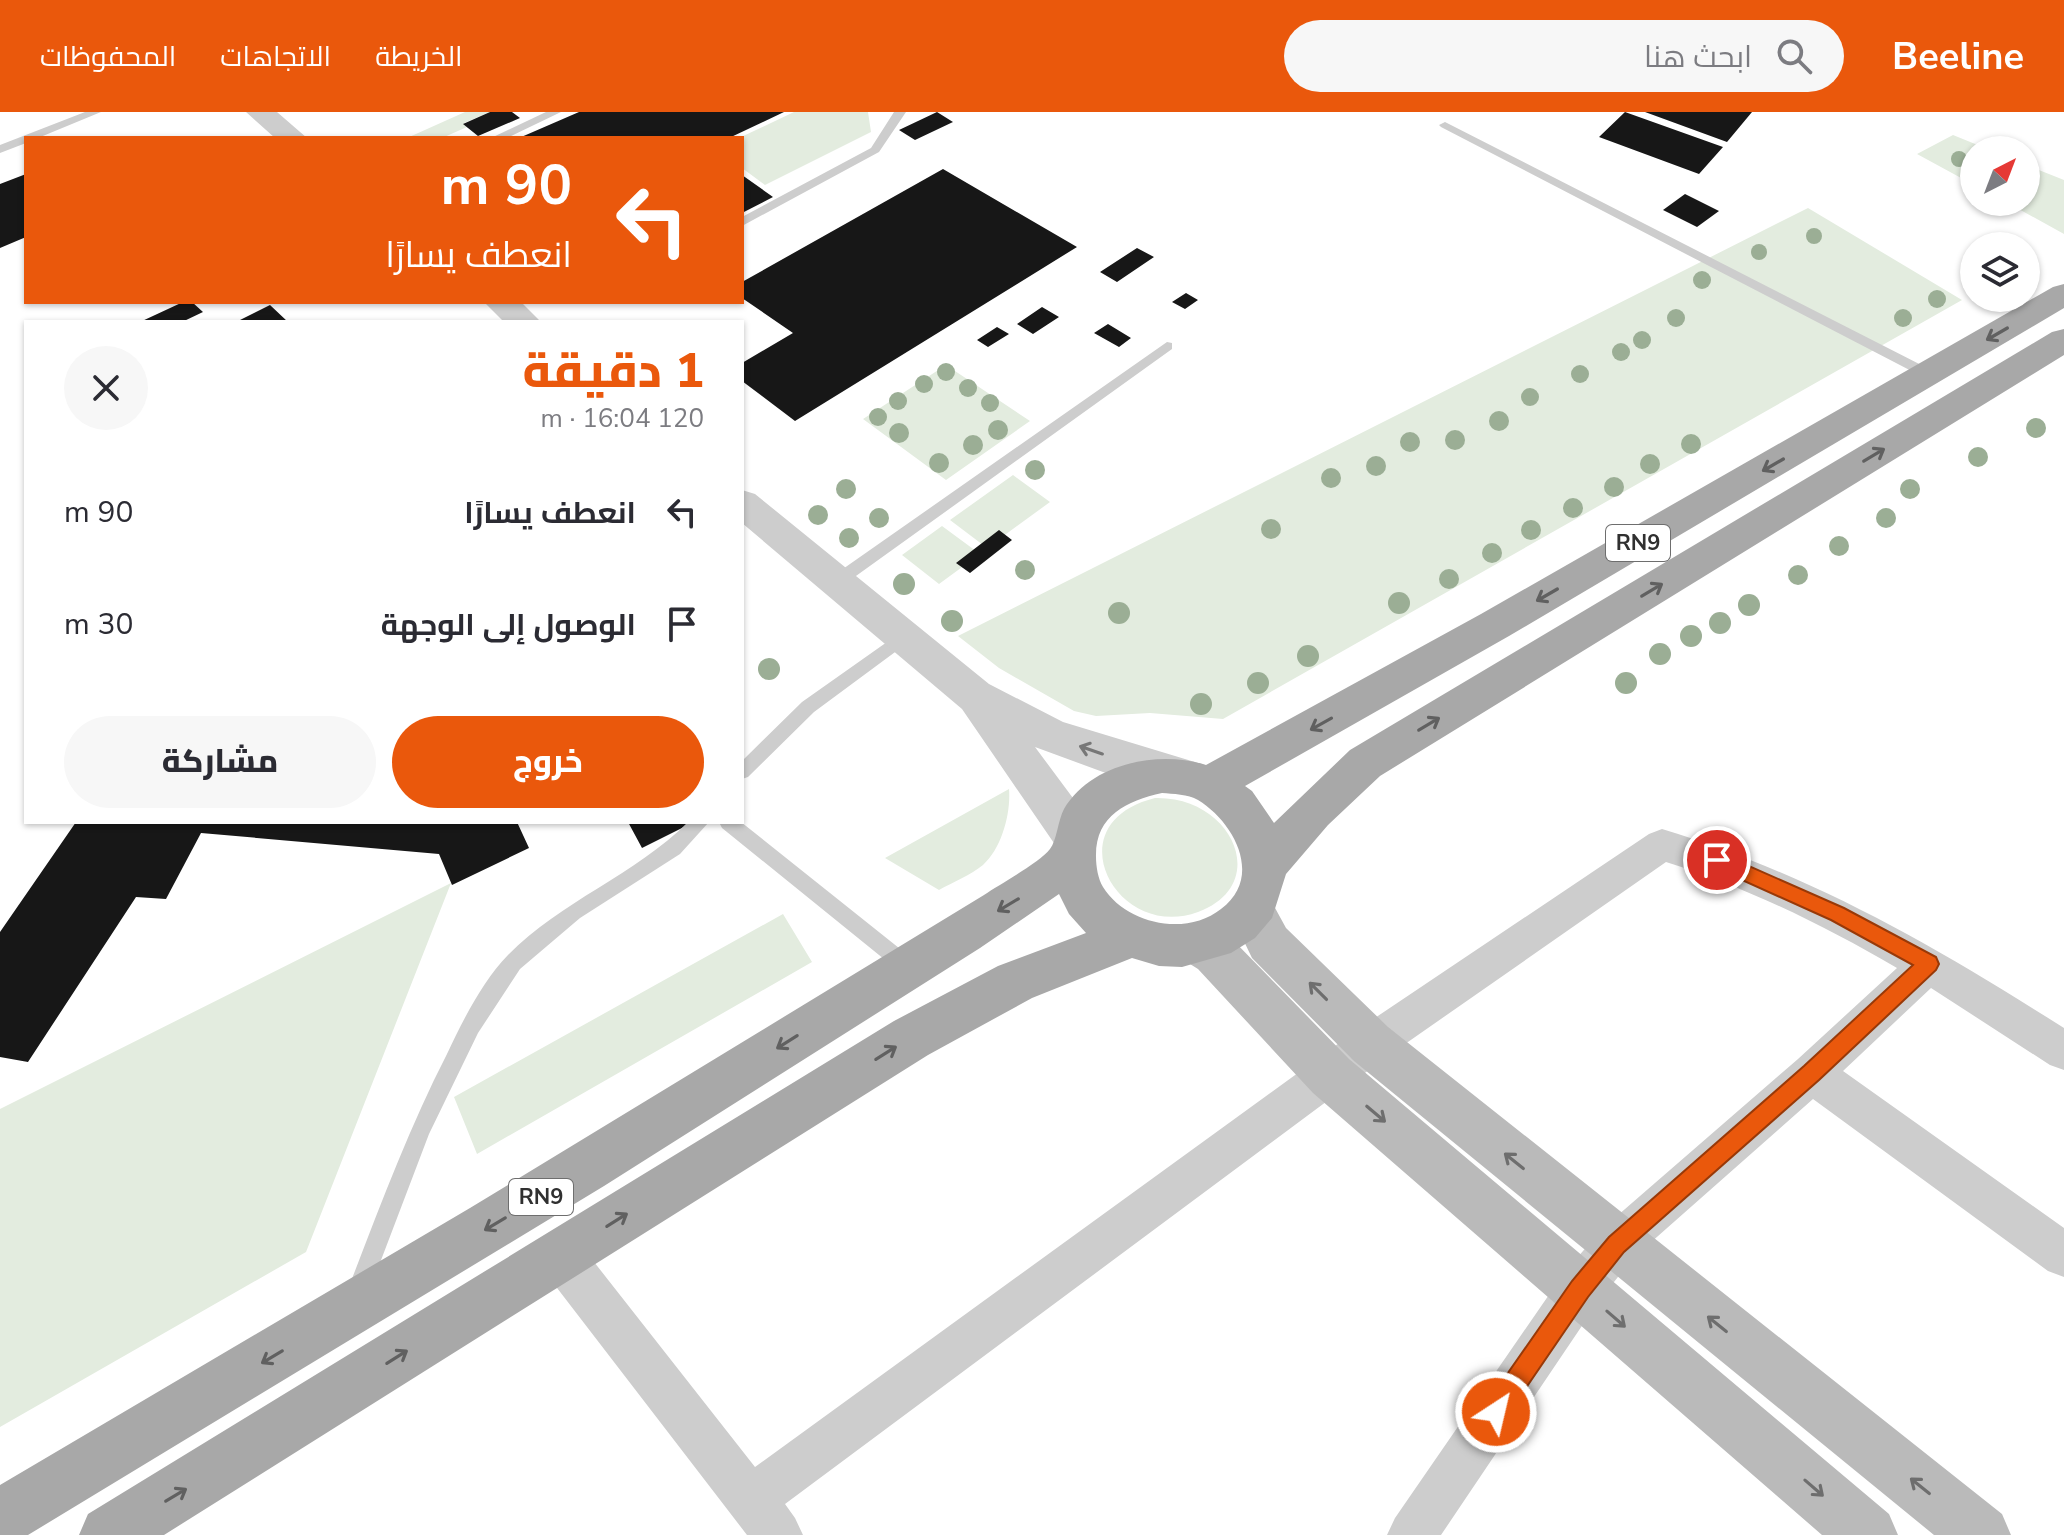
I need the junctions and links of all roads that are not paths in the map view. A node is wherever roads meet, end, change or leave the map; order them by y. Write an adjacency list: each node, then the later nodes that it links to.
1 (95, 112): 6 (lane)
2 (260, 112): 7 (street)
3 (555, 112): 8 (lane)
4 (900, 112): 11 (lane)
5 (1445, 125): 15 (lane)
6 (32, 136)
7 (290, 136)
8 (501, 136)
9 (24, 139): 10 (lane)
10 (0, 149)
11 (744, 221)
12 (2064, 294): 15 (main road, RN9, one-way to 15)
13 (2064, 340): 25 (main road, RN9, one-way to 13)
14 (1167, 346): 17 (lane)
15 (1928, 374): 21 (main road, RN9, one-way to 21)
16 (744, 505): 17 (street)
17 (836, 582): 18 (street)
18 (904, 636): 19 (street); 20 (lane)
19 (974, 696): 21 (street, one-way to 19); 24 (street)
20 (744, 770)
21 (1201, 782): 24 (main road, RN9); 25 (main road)
22 (698, 824): 37 (lane)
23 (730, 824): 29 (lane)
24 (1073, 847): 26 (main road, RN9); 29 (main road, RN9, one-way to 29)
25 (1259, 888): 27 (main road, RN9); 31 (main road, one-way to 25)
26 (1131, 937): 27 (main road, RN9); 34 (main road, RN9, one-way to 26)
27 (1199, 944): 31 (main road)
28 (1929, 964): 30 (street); 31 (street); 32 (street)
29 (907, 966): 37 (main road, RN9, one-way to 37)
30 (2064, 1051)
31 (1351, 1060): 33 (main road, one-way to 31); 36 (main road, one-way to 36); 39 (street)
32 (1812, 1073): 33 (street); 35 (street)
33 (1617, 1244): 36 (street); 43 (main road, one-way to 33)
34 (560, 1255): 39 (street); 40 (main road, RN9, one-way to 34)
35 (2064, 1255)
36 (1580, 1289): 41 (street); 42 (main road, one-way to 42)
37 (351, 1310): 38 (main road, RN9, one-way to 38)
38 (0, 1518)
39 (764, 1518)
40 (109, 1535)
41 (1412, 1535)
42 (1868, 1535)
43 (1981, 1535)

